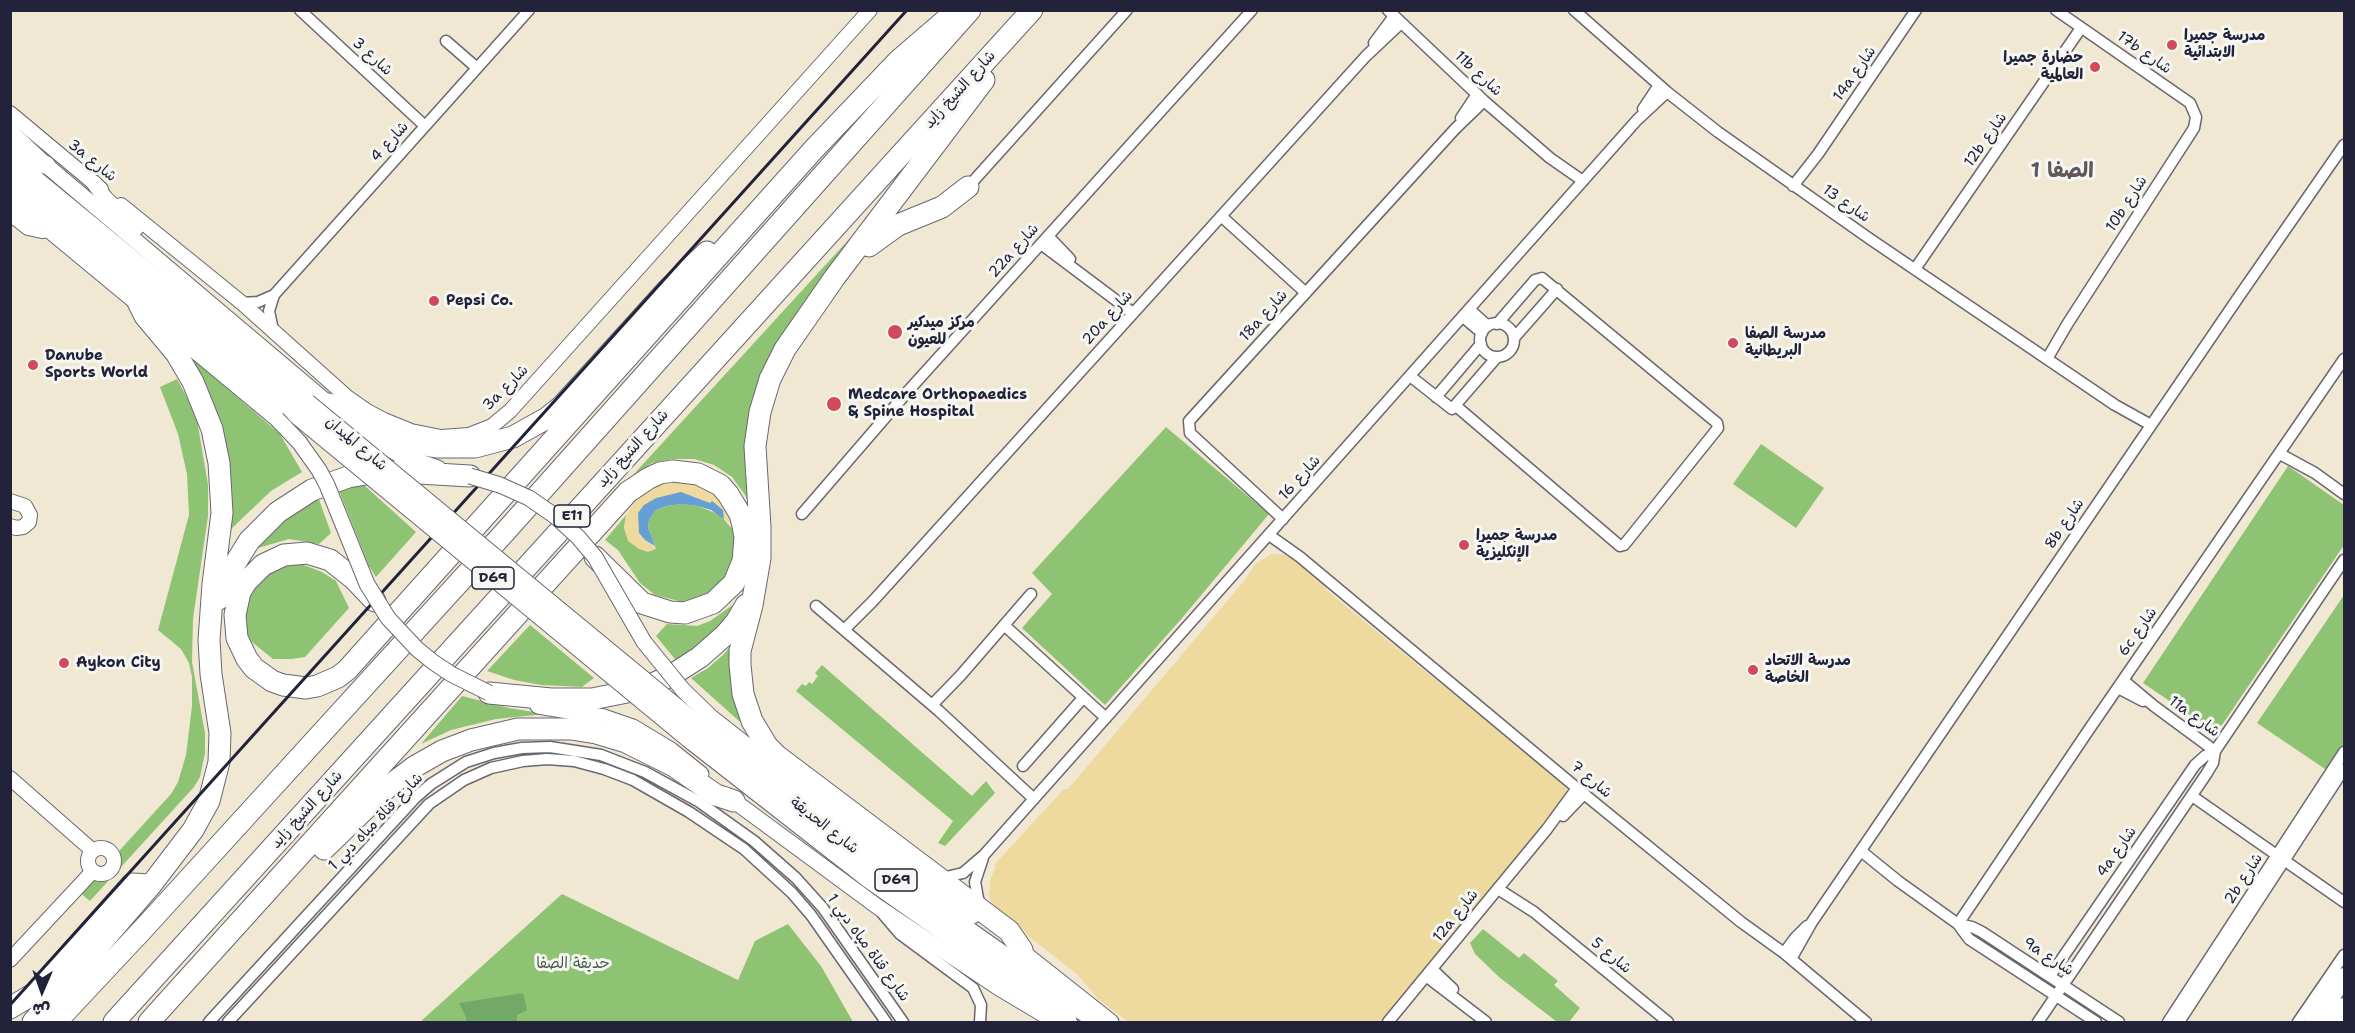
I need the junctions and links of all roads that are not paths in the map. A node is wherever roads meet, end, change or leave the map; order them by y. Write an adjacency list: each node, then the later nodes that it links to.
1 (300, 10): 20 (street, شارع 3)
2 (529, 10): 15 (street, شارع 4)
3 (870, 10): 47 (street, 3a شارع)
4 (957, 10): 34 (highway)
5 (970, 10): 122 (highway, E11)
6 (1127, 10): 29 (street)
7 (1252, 10): 36 (street, 22a شارع)
8 (1574, 10): 16 (street, شارع 13)
9 (1916, 10): 30 (street, 14a شارع)
10 (2056, 10): 13 (street, 17b شارع)
11 (1030, 12): 39 (highway); 123 (highway, شارع الشيخ زايد / E11)
12 (1394, 17): 17 (street, 11b شارع); 33 (street, 20a شارع)
13 (2081, 28): 18 (street, 17b شارع); 38 (street, 12b شارع)
14 (446, 41): 15 (street)
15 (477, 68): 20 (street, شارع 4)
16 (1663, 89): 28 (street, شارع 16); 30 (street, شارع 13)
17 (1481, 97): 28 (street, 11b شارع); 41 (street, 18a شارع)
18 (2185, 100): 50 (street, 10b شارع)
19 (10, 113): 27 (street, 3a شارع)
20 (425, 126): 42 (street, شارع 4)
21 (10, 131): 25 (main road)
22 (10, 144): 25 (main road)
23 (2344, 146): 58 (street, 8b شارع)
24 (10, 159): 57 (main road, شارع الميدان / D69)
25 (46, 165): 37 (main road)
26 (10, 179): 57 (main road, شارع الميدان / D69)
27 (94, 183): 37 (main road); 44 (street, 3a شارع)
28 (1580, 185): 45 (street, شارع 16)
29 (968, 187): 39 (highway)
30 (1797, 188): 38 (street, شارع 13)
31 (10, 198): 35 (main road)
32 (10, 214): 35 (street)
33 (1221, 216): 41 (street); 46 (street, 20a شارع)
34 (747, 225): 55 (highway); 70 (highway)
35 (50, 230): 43 (main road)
36 (1044, 240): 46 (street); 63 (street, 22a شارع)
37 (148, 250): 55 (main road)
38 (1915, 269): 50 (street, شارع 13)
39 (836, 277): 68 (highway)
40 (1557, 289): 48 (street); 49 (street); 56 (street)
41 (1306, 293): 64 (street, 18a شارع)
42 (274, 295): 44 (street); 47 (street)
43 (138, 302): 70 (main road, bridge); 74 (highway)
44 (242, 303): 47 (street, 3a شارع)
45 (1466, 313): 48 (street); 53 (street, شارع 16)
46 (1130, 317): 73 (street, 20a شارع)
47 (274, 330)
48 (1487, 332): 49 (street); 51 (street); 54 (street)
49 (1514, 338): 51 (street)
50 (2043, 356): 58 (street, شارع 13)
51 (1497, 357): 56 (street)
52 (2344, 359): 59 (street, 6c شارع)
53 (1410, 376): 54 (street); 64 (street, شارع 16)
54 (1436, 397): 56 (street)
55 (329, 404): 60 (main road)
56 (1456, 406)
57 (301, 409): 80 (main road, شارع الميدان / D69, bridge)
58 (2149, 429): 91 (street, 8b شارع)
59 (2282, 450): 61 (street); 75 (street, 6c شارع)
60 (470, 476): 66 (main road, bridge); 74 (highway)
61 (2344, 494)
62 (12, 504): 65 (street)
63 (802, 514)
64 (1276, 527): 79 (street, شارع 16); 86 (street, شارع 7)
65 (11, 528)
66 (595, 557): 80 (main road, bridge); 102 (highway)
67 (2344, 560): 81 (street, 4a شارع)
68 (758, 574): 76 (highway); 95 (highway)
69 (1031, 594): 72 (street)
70 (375, 601): 76 (main road, bridge)
71 (816, 606): 73 (street)
72 (1004, 625): 77 (street); 78 (street)
73 (848, 633): 78 (street)
74 (209, 640): 96 (highway)
75 (2120, 684): 81 (street, 11a شارع); 101 (street, 6c شارع)
76 (489, 693): 87 (main road)
77 (1083, 698): 79 (street); 83 (street)
78 (935, 708): 89 (street)
79 (1106, 718): 89 (street, شارع 16)
80 (702, 729): 107 (main road); 132 (main road, شارع الحديقة / D69); 133 (main road, شارع الحديقة / D69)
81 (2215, 751): 88 (street, 4a شارع); 103 (street, 4a شارع)
82 (2344, 752): 93 (street, 2b شارع)
83 (1023, 766)
84 (2344, 769): 93 (street, 2b شارع)
85 (10, 778): 90 (street)
86 (1580, 791): 97 (street, 12a شارع); 104 (street, شارع 7)
87 (726, 794): 99 (main road); 102 (highway)
88 (2192, 796): 93 (street); 106 (street, 4a شارع)
89 (1034, 799): 92 (street, شارع 16)
90 (93, 851): 94 (street); 94 (street)
91 (1859, 854): 101 (street, 9a شارع); 105 (street, 8b شارع)
92 (984, 855): 95 (street, شارع 16); 100 (street, شارع 16)
93 (2281, 858): 98 (street); 141 (street, 2b شارع); 142 (street, 2b شارع)
94 (93, 871): 110 (street)
95 (939, 878): 100 (highway)
96 (151, 885): 118 (highway); 121 (highway)
97 (1501, 885): 112 (street, 12a شارع); 137 (street, شارع 5)
98 (2344, 902)
99 (878, 907): 130 (street, شارع قناة مياه دبي 1); 131 (main road)
100 (981, 909): 107 (highway)
101 (1958, 924): 113 (street, 9a شارع); 116 (street, 9a شارع)
102 (236, 927): 124 (highway)
103 (2076, 938): 106 (street); 113 (street, 4a شارع)
104 (1766, 940): 105 (street); 109 (street, شارع 7)
105 (1798, 941): 109 (street, 8b شارع); 111 (street)
106 (2088, 947): 115 (street, 4a شارع)
107 (1022, 950): 134 (main road)
108 (2344, 955): 143 (street)
109 (1787, 956): 111 (street, شارع 7)
110 (10, 960)
111 (1806, 972): 120 (street, شارع 7)
112 (1429, 973): 135 (street, 12a شارع); 136 (street)
113 (2050, 976): 115 (street, 9a شارع)
114 (2344, 977): 144 (main road)
115 (2063, 984): 116 (street, 4a شارع); 140 (street, 9a شارع)
116 (2055, 996): 138 (street, 4a شارع); 139 (street, 9a شارع)
117 (2344, 1007): 145 (main road)
118 (10, 1008)
119 (240, 1010): 126 (street, شارع قناة مياه دبي 1); 127 (street); 128 (street, شارع قناة مياه دبي 1)
120 (1861, 1021)
121 (33, 1023)
122 (56, 1023)
123 (114, 1023)
124 (149, 1023)
125 (209, 1023): 129 (street, شارع قناة مياه دبي 1)
126 (228, 1023)
127 (233, 1023)
128 (886, 1023)
129 (903, 1023)
130 (980, 1023)
131 (1056, 1023)
132 (1068, 1023)
133 (1098, 1023)
134 (1111, 1023)
135 (1388, 1023)
136 (1486, 1023)
137 (1668, 1023)
138 (2038, 1023)
139 (2096, 1023)
140 (2119, 1023)
141 (2168, 1023)
142 (2179, 1023)
143 (2298, 1023)
144 (2314, 1023)
145 (2334, 1023)

